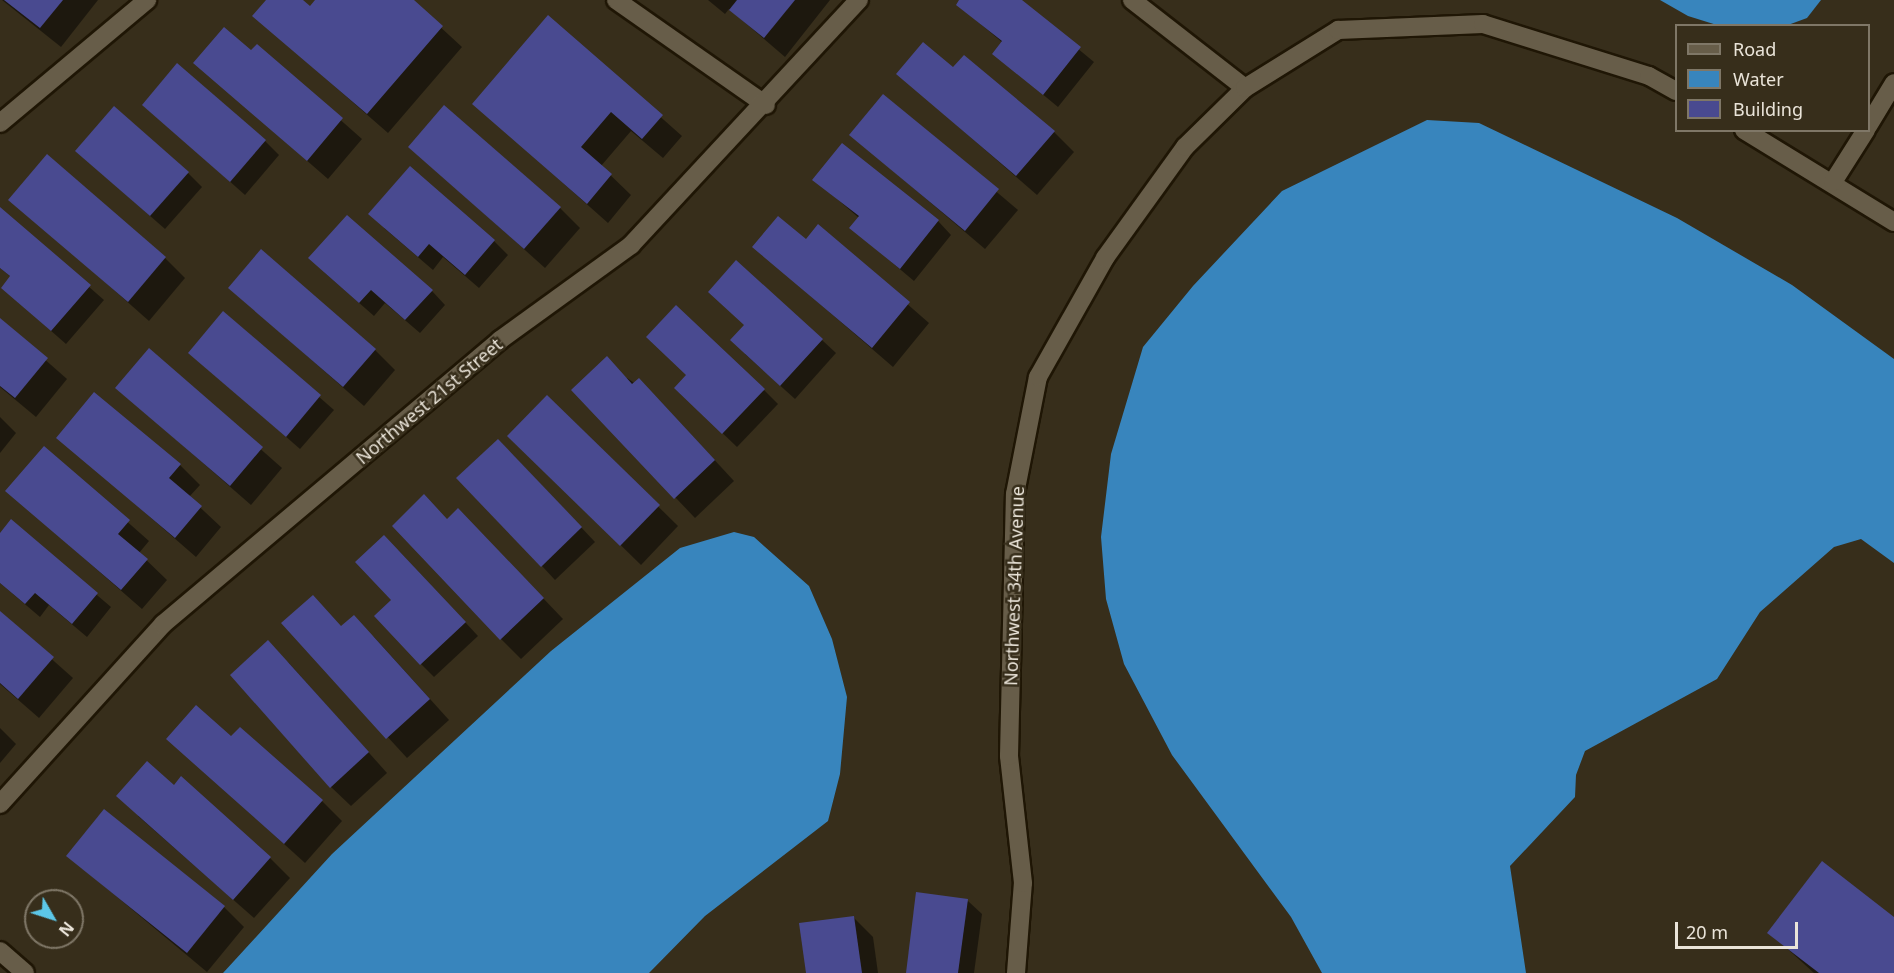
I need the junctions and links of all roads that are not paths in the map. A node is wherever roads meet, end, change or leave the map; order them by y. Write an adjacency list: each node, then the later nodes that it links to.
1 (147, 0): 9 (street)
2 (616, 0): 8 (street)
3 (859, 0): 8 (street, Northwest 21st Street)
4 (1132, 0): 6 (street)
5 (1894, 83): 10 (street)
6 (1245, 88): 7 (street, Northwest 34th Avenue); 18 (street, Northwest 34th Avenue)
7 (1675, 90)
8 (766, 105): 15 (street, Northwest 21st Street)
9 (0, 123)
10 (1870, 124)
11 (1747, 132): 13 (street)
12 (1865, 132): 13 (street)
13 (1833, 182): 14 (street)
14 (1894, 222)
15 (0, 804)
16 (0, 951): 17 (street)
17 (26, 973)
18 (1016, 973)

